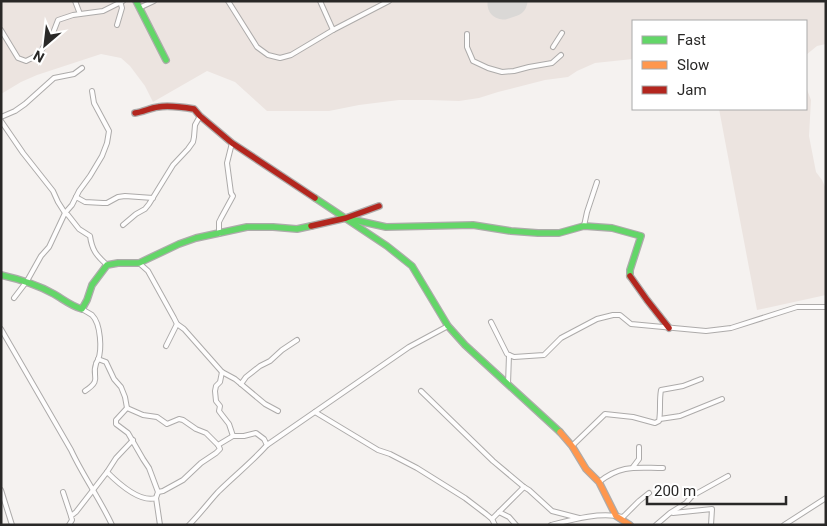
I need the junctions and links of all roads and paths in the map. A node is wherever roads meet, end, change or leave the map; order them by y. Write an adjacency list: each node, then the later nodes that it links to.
1 (76, 1): 9 (street)
2 (136, 1): 8 (street)
3 (154, 1): 8 (street)
4 (228, 1): 12 (street)
5 (320, 1): 12 (street)
6 (389, 1): 12 (street)
7 (121, 2): 9 (street); 10 (street)
8 (139, 8): 17 (street)
9 (80, 14): 11 (street)
10 (116, 25)
11 (1, 30)
12 (333, 30)
13 (562, 33): 15 (street)
14 (468, 34): 16 (street)
15 (553, 47)
16 (561, 54)
17 (166, 60)
18 (82, 68): 22 (street)
19 (92, 91): 26 (street)
20 (135, 113): 21 (street)
21 (200, 116): 24 (street); 27 (street)
22 (1, 117)
23 (1, 121): 29 (street)
24 (232, 143): 30 (street); 34 (street)
25 (597, 182): 33 (street)
26 (76, 197): 27 (street); 29 (street)
27 (153, 198): 31 (street)
28 (379, 206): 30 (street)
29 (65, 213): 37 (street); 39 (street)
30 (346, 218): 32 (street); 34 (street); 45 (street)
31 (123, 224)
32 (597, 227): 33 (street); 46 (street)
33 (584, 228): 35 (street)
34 (219, 234): 36 (street)
35 (638, 234)
36 (139, 264): 37 (street); 44 (street)
37 (107, 265): 42 (street)
38 (1, 275): 39 (street)
39 (27, 281): 40 (street); 42 (street)
40 (14, 298)
41 (826, 307): 46 (street)
42 (82, 309): 51 (street)
43 (491, 322): 50 (street)
44 (177, 324): 49 (street); 52 (street)
45 (448, 326): 55 (street); 61 (street)
46 (669, 328): 50 (street)
47 (2, 330): 76 (street)
48 (297, 340): 54 (street)
49 (166, 346)
50 (509, 355): 55 (street)
51 (98, 359): 56 (street); 59 (street)
52 (222, 372): 54 (street); 63 (street)
53 (701, 380): 62 (street)
54 (241, 384): 60 (street)
55 (508, 384): 67 (street)
56 (85, 390)
57 (421, 391): 74 (street)
58 (722, 399): 62 (street)
59 (127, 408): 64 (street); 65 (street)
60 (278, 411)
61 (315, 412): 66 (street); 87 (street)
62 (660, 419): 67 (street)
63 (233, 436): 65 (street); 66 (street)
64 (133, 440): 71 (street); 78 (street)
65 (218, 445): 78 (street)
66 (267, 445): 92 (street)
67 (572, 446): 73 (street)
68 (639, 447): 69 (street)
69 (633, 467): 70 (street); 73 (street)
70 (663, 468)
71 (107, 472): 76 (street); 80 (street)
72 (728, 476): 83 (street)
73 (599, 482): 85 (street)
74 (524, 487): 82 (street); 86 (street)
75 (1, 490): 88 (street)
76 (94, 490): 84 (street); 90 (street)
77 (63, 492): 84 (street)
78 (158, 492): 80 (street)
79 (649, 493): 85 (street)
80 (156, 498): 91 (street)
81 (826, 498): 99 (street)
82 (500, 512): 87 (street); 94 (street)
83 (670, 513): 97 (street); 98 (street)
84 (71, 516): 89 (street)
85 (616, 516): 86 (street); 96 (street)
86 (578, 518): 95 (street)
87 (492, 519): 93 (street)
88 (12, 525)
89 (69, 525)
90 (112, 525)
91 (160, 525)
92 (188, 525)
93 (495, 525)
94 (516, 525)
95 (551, 525)
96 (630, 525)
97 (656, 525)
98 (711, 525)
99 (784, 525)

